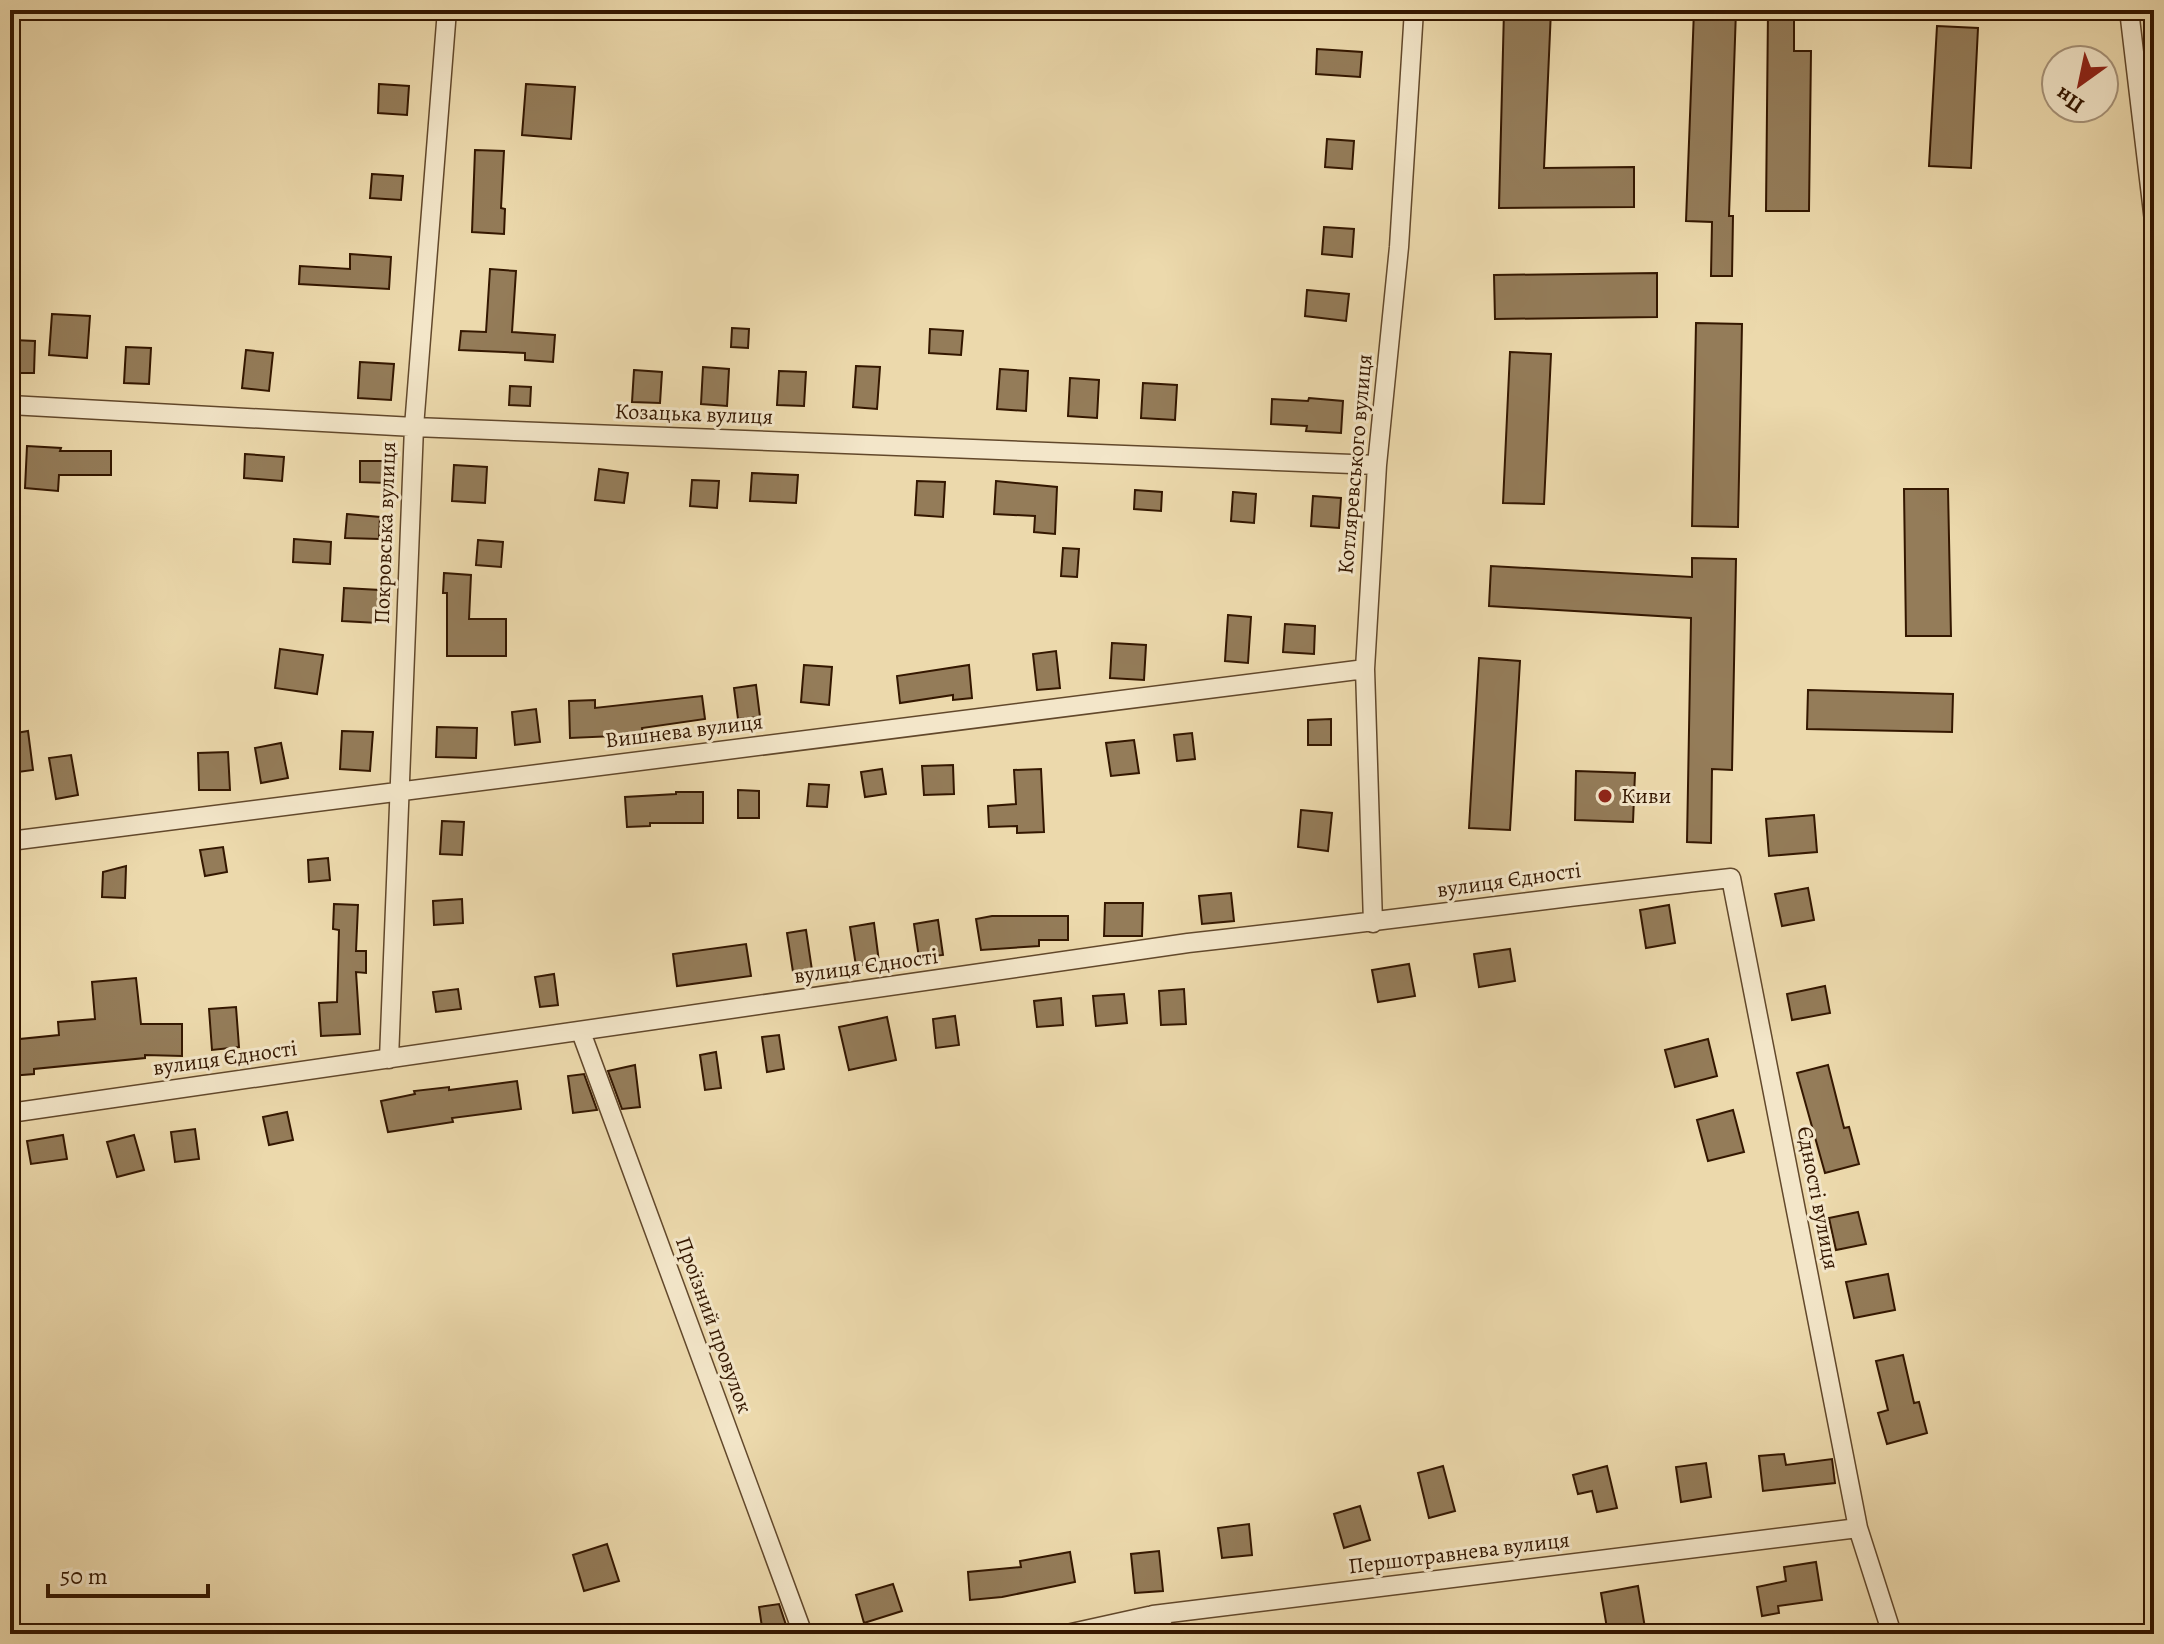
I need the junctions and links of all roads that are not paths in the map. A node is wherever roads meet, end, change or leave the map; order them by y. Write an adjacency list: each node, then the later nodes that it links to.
1 (447, 10): 6 (street, Покровська вулиця)
2 (1414, 10): 7 (street, Котляревського вулиця)
3 (2129, 10): 4 (street)
4 (2154, 221)
5 (10, 405): 6 (street, Козацька вулиця)
6 (414, 427): 7 (street, Козацька вулиця); 9 (street, Покровська вулиця)
7 (1377, 465): 8 (street, Котляревського вулиця)
8 (1365, 669): 9 (street, Вишнева вулиця); 12 (street, Котляревського вулиця)
9 (398, 792): 10 (street, Вишнева вулиця); 14 (street, Покровська вулиця)
10 (10, 841)
11 (1731, 878): 12 (street, вулиця Єдності); 16 (street, Єдності вулиця)
12 (1373, 923): 13 (street, вулиця Єдності)
13 (581, 1032): 14 (street, вулиця Єдності); 18 (street, Проїзний провулок)
14 (389, 1059): 15 (street, вулиця Єдності)
15 (10, 1113)
16 (1858, 1528): 17 (street, Першотравнева вулиця); 21 (street, Єдності вулиця)
17 (1153, 1615): 19 (street, Першотравнева вулиця); 20 (street)
18 (803, 1634)
19 (1067, 1634)
20 (1169, 1634)
21 (1892, 1634)

